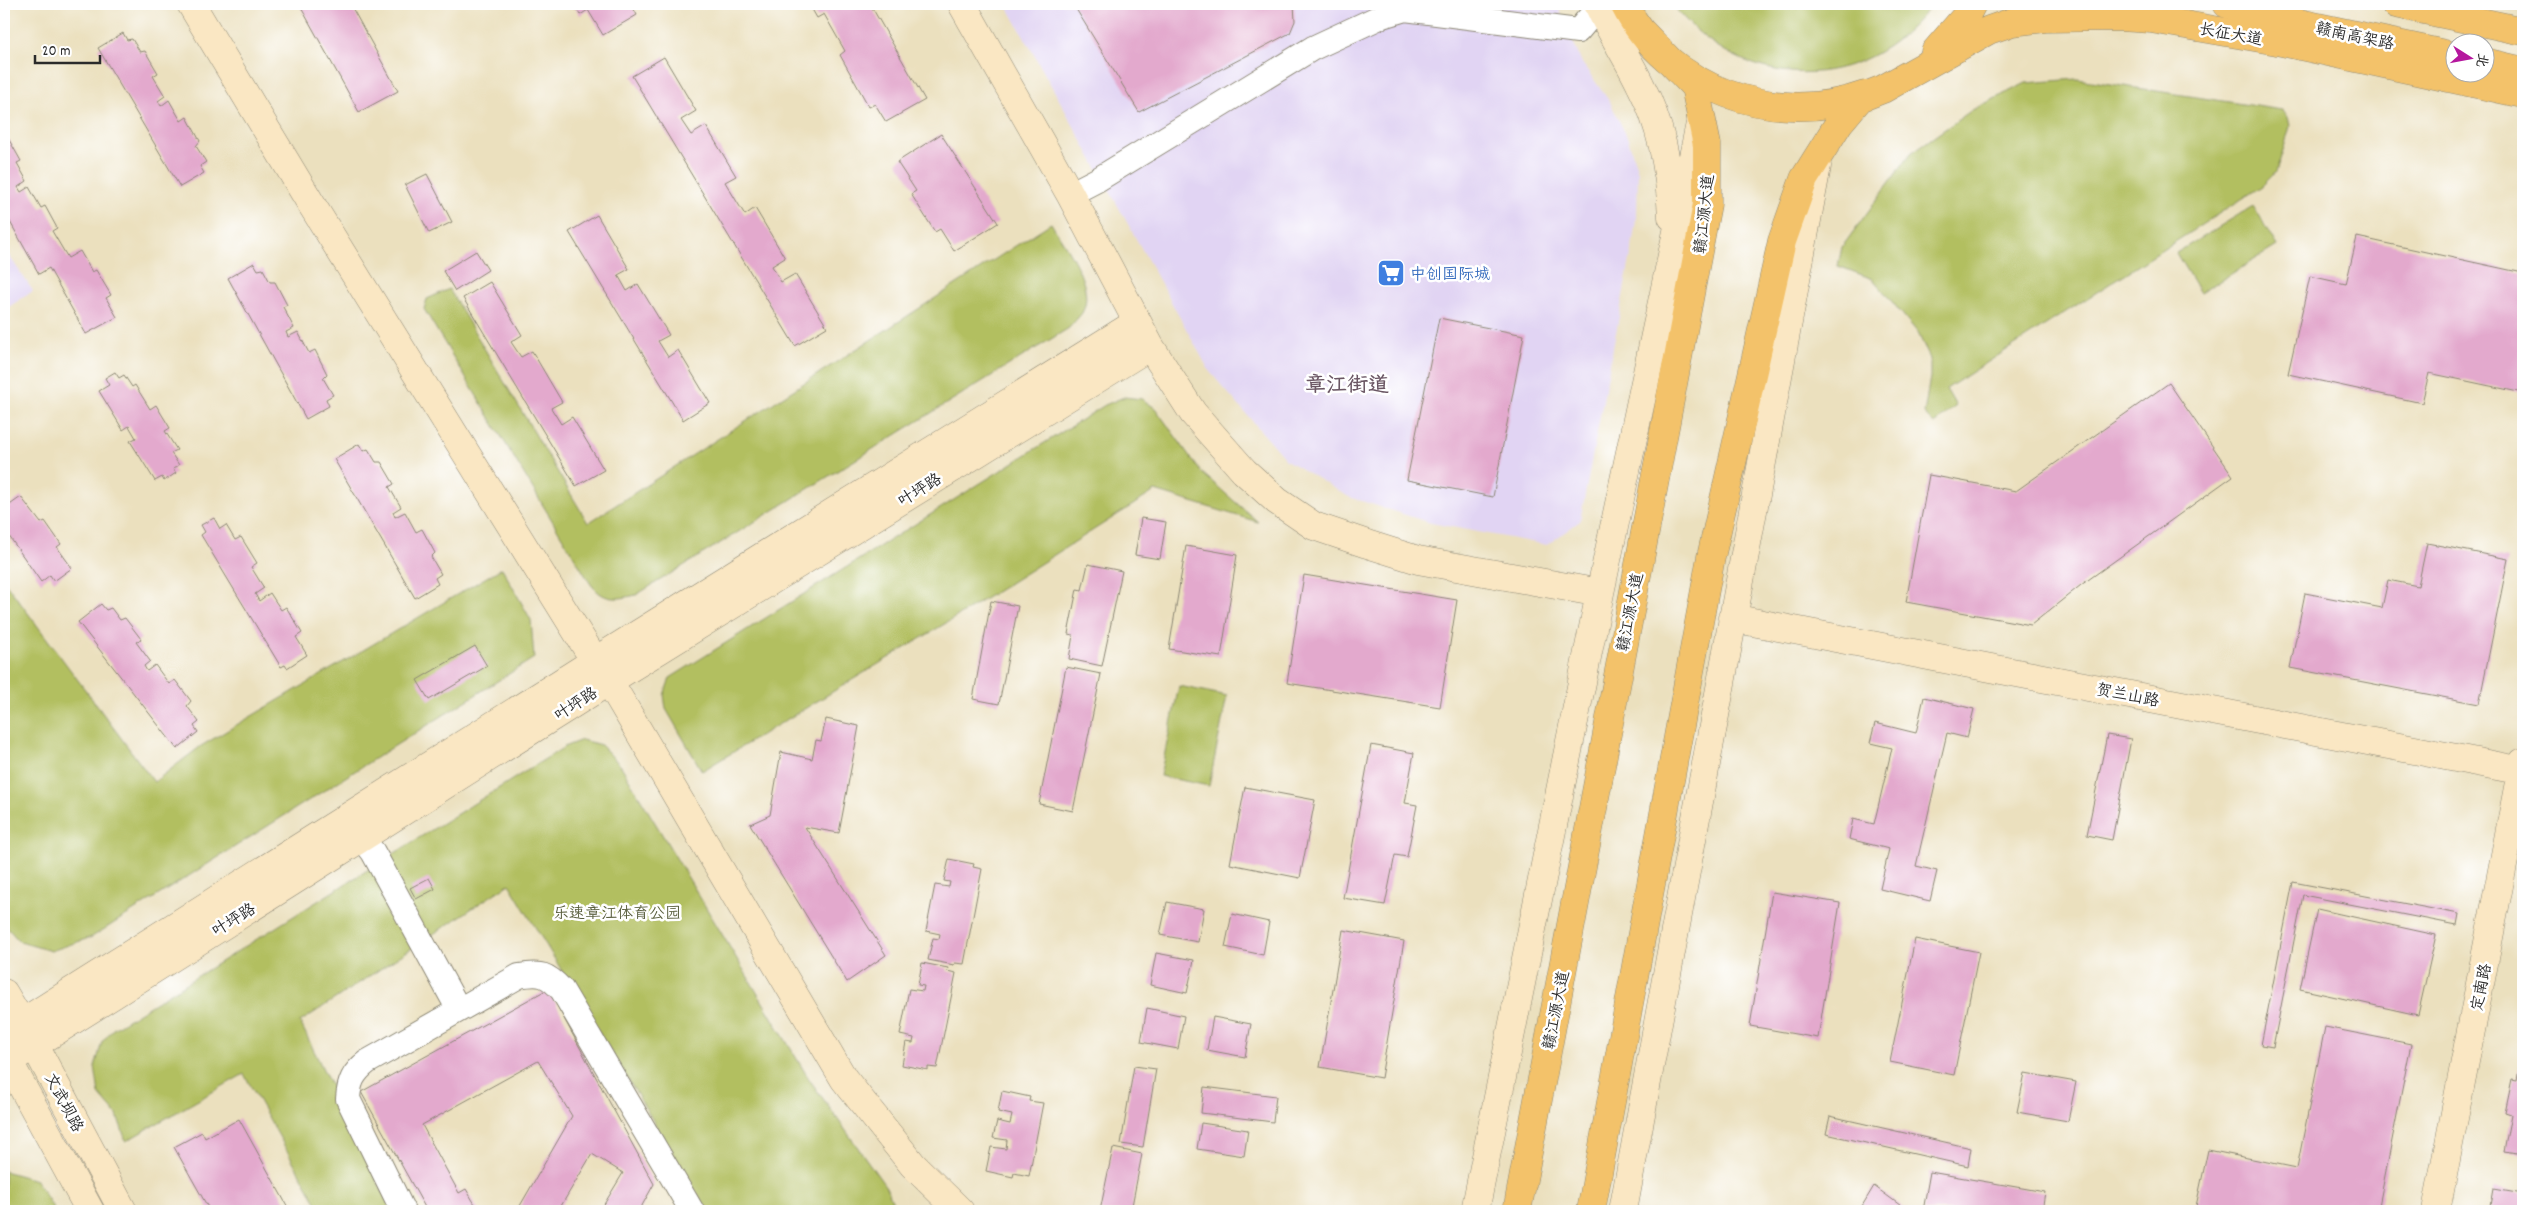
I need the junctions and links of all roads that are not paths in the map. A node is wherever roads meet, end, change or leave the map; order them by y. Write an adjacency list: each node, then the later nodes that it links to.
1 (192, 4): 22 (street)
2 (962, 4): 17 (street)
3 (1606, 4): 8 (main road); 17 (street); 18 (street)
4 (1972, 4): 11 (main road)
5 (2227, 4): 9 (main road, 赣南高架路)
6 (2396, 4): 7 (main road)
7 (2523, 31)
8 (1643, 33): 13 (main road); 15 (main road, 赣江源大道)
9 (2444, 54)
10 (2494, 64): 12 (main road)
11 (1916, 69): 13 (main road); 14 (main road, 长征大道)
12 (2523, 71)
13 (1883, 89): 16 (main road)
14 (2523, 94)
15 (1702, 115): 18 (street); 35 (main road, 赣江源大道)
16 (1820, 150): 21 (street); 36 (main road)
17 (1070, 194): 19 (street)
18 (1673, 249): 20 (street)
19 (1143, 334): 20 (street); 22 (street, 叶坪路)
20 (1600, 593): 34 (street)
21 (1732, 618): 23 (street, 贺兰山路); 37 (street)
22 (602, 671): 24 (street, 叶坪路); 27 (street, 叶坪路); 30 (street)
23 (2523, 768): 38 (street, 定南路)
24 (362, 838): 26 (street); 27 (street, 叶坪路)
25 (4, 993): 27 (street, 文武坝路)
26 (459, 1010): 29 (street); 33 (street)
27 (20, 1034): 28 (street, 叶坪路); 32 (street, 文武坝路)
28 (5, 1059): 31 (street, 文武坝路)
29 (687, 1208)
30 (957, 1210)
31 (90, 1211)
32 (123, 1211)
33 (403, 1211)
34 (1475, 1211)
35 (1517, 1211)
36 (1591, 1211)
37 (1623, 1211)
38 (2436, 1211)

